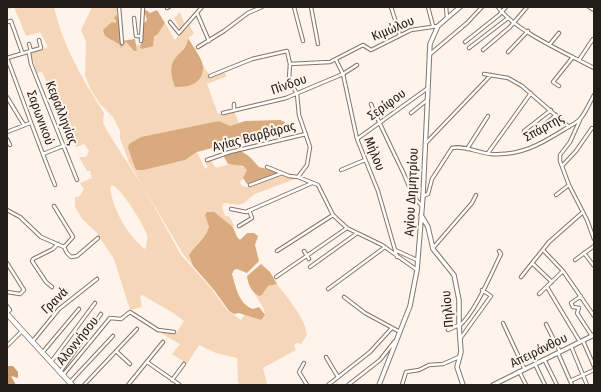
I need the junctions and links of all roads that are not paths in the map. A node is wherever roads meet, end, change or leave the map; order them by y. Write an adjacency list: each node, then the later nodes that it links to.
1 (119, 7): 39 (street)
2 (143, 7): 32 (street)
3 (202, 7): 20 (street)
4 (262, 7): 36 (street)
5 (294, 7): 37 (street)
6 (311, 7): 41 (street)
7 (391, 7): 31 (street)
8 (428, 7): 27 (street)
9 (446, 7): 21 (street)
10 (454, 7): 18 (street)
11 (460, 7): 18 (street, Αγίου Δημητρίου)
12 (482, 7): 49 (street)
13 (498, 7): 19 (street)
14 (506, 7): 19 (street)
15 (527, 7): 26 (street)
16 (589, 7): 17 (street)
17 (594, 10)
18 (455, 12): 21 (street, Αγίου Δημητρίου)
19 (502, 12): 23 (street); 38 (street)
20 (197, 13): 25 (street); 36 (street)
21 (447, 17): 28 (street, Αγίου Δημητρίου)
22 (134, 18): 32 (street)
23 (508, 18): 26 (street); 44 (street)
24 (8, 21): 46 (street)
25 (170, 22)
26 (514, 23): 29 (street); 45 (street)
27 (433, 26): 28 (street, Κιμώλου); 31 (street, Κιμώλου)
28 (438, 26): 49 (street, Αγίου Δημητρίου)
29 (528, 31): 42 (street); 48 (street)
30 (559, 33): 42 (street)
31 (400, 34): 52 (street, Κιμώλου)
32 (141, 36): 35 (street)
33 (593, 39): 53 (street)
34 (39, 40): 47 (street)
35 (141, 41)
36 (209, 41): 43 (street)
37 (303, 41)
38 (464, 42)
39 (122, 43)
40 (29, 44): 47 (street, Κεφαλληνίας)
41 (318, 44)
42 (550, 44): 50 (street)
43 (198, 47)
44 (469, 48)
45 (483, 50)
46 (22, 52): 47 (street); 51 (street)
47 (30, 52): 88 (street, Κεφαλληνίας)
48 (508, 52)
49 (429, 56): 62 (street, Αγίου Δημητρίου)
50 (573, 57): 53 (street); 61 (street)
51 (7, 58): 77 (street, Σαρωνικού)
52 (336, 60): 54 (street, Κιμώλου); 57 (street, Μήλου)
53 (579, 60): 56 (street)
54 (290, 64): 60 (street); 64 (street)
55 (357, 65): 57 (street, Πίνδου)
56 (594, 68)
57 (343, 74): 64 (street, Πίνδου); 85 (street, Μήλου)
58 (484, 74): 59 (street)
59 (491, 75): 63 (street); 86 (street)
60 (210, 76)
61 (559, 86)
62 (429, 88): 67 (street, Αγίου Δημητρίου); 78 (street, Σερίφου)
63 (531, 93): 71 (street); 90 (street)
64 (297, 94): 70 (street, Πίνδου); 83 (street)
65 (594, 95): 76 (street, Σπάρτης)
66 (7, 97): 79 (street)
67 (426, 101): 73 (street); 86 (street, Αγίου Δημητρίου)
68 (234, 104): 70 (street)
69 (371, 104): 78 (street)
70 (234, 110): 72 (street, Πίνδου)
71 (551, 110): 74 (street); 74 (street)
72 (223, 113)
73 (411, 113)
74 (556, 115): 80 (street)
75 (488, 116): 89 (street)
76 (580, 120): 80 (street, Σπάρτης); 94 (street)
77 (30, 123): 79 (street); 91 (street, Σαρωνικού)
78 (379, 123): 85 (street, Σερίφου); 108 (street)
79 (24, 126): 82 (street)
80 (569, 127): 90 (street, Σπάρτης)
81 (592, 128): 94 (street)
82 (7, 132)
83 (306, 134): 92 (street, Αγίας Βαρβάρας); 98 (street)
84 (7, 139): 87 (street)
85 (357, 139): 93 (street, Μήλου)
86 (425, 144): 106 (street, Αγίου Δημητρίου)
87 (10, 145)
88 (63, 146): 91 (street); 99 (street, Κεφαλληνίας)
89 (467, 149): 90 (street, Σπάρτης); 106 (street, Σπάρτης)
90 (488, 153)
91 (43, 154): 101 (street, Σαρωνικού)
92 (207, 160)
93 (365, 160): 96 (street); 125 (street, Μήλου)
94 (562, 166): 103 (street)
95 (267, 167): 97 (street)
96 (341, 170)
97 (282, 173): 98 (street); 102 (street)
98 (298, 177): 100 (street)
99 (77, 180)
100 (312, 183): 111 (street); 113 (street)
101 (55, 185)
102 (250, 185)
103 (569, 185): 105 (street); 112 (street)
104 (476, 195): 124 (street)
105 (556, 195)
106 (423, 196): 108 (street, Αγίου Δημητρίου)
107 (54, 206): 122 (street)
108 (422, 206): 114 (street, Αγίου Δημητρίου)
109 (231, 209): 111 (street)
110 (7, 210): 120 (street)
111 (250, 210): 115 (street)
112 (583, 212): 119 (street); 126 (street)
113 (333, 215): 116 (street); 127 (street)
114 (421, 215): 124 (street, Πηλίου); 134 (street, Αγίου Δημητρίου)
115 (239, 226)
116 (347, 228): 117 (street); 131 (street)
117 (356, 234): 123 (street); 139 (street)
118 (98, 238): 122 (street)
119 (594, 239)
120 (58, 244): 122 (street); 146 (street)
121 (594, 246): 130 (street)
122 (64, 247)
123 (385, 247): 132 (street); 148 (street)
124 (433, 249): 163 (street, Πηλίου)
125 (395, 250): 132 (street, Μήλου); 134 (street)
126 (543, 250): 137 (street); 141 (street)
127 (278, 251)
128 (304, 251): 131 (street)
129 (499, 251): 149 (street)
130 (584, 253): 135 (street); 138 (street)
131 (306, 256): 133 (street); 142 (street)
132 (398, 257): 140 (street)
133 (309, 259)
134 (417, 260): 140 (street, Αγίου Δημητρίου)
135 (575, 260)
136 (7, 263): 150 (street)
137 (532, 263): 143 (street); 145 (street)
138 (594, 266)
139 (310, 267)
140 (416, 270): 168 (street, Αγίου Δημητρίου)
141 (563, 271): 145 (street); 152 (street)
142 (276, 277)
143 (521, 277)
144 (97, 279): 174 (street, Γρανά)
145 (552, 282): 147 (street)
146 (52, 287)
147 (547, 287): 151 (street); 173 (street)
148 (328, 289)
149 (482, 290): 163 (street); 172 (street)
150 (7, 292)
151 (539, 294)
152 (581, 296): 160 (street); 170 (street)
153 (344, 297): 165 (street)
154 (95, 303): 184 (street)
155 (7, 306): 157 (street)
156 (79, 309): 180 (street)
157 (7, 314): 166 (main road)
158 (101, 314): 194 (street, Αλοννήσου)
159 (446, 316): 163 (street)
160 (594, 316)
161 (503, 323): 191 (street)
162 (546, 324): 179 (street)
163 (459, 326): 172 (street, Πηλίου)
164 (137, 329): 178 (street)
165 (391, 329): 168 (street); 196 (street)
166 (22, 331): 174 (main road); 176 (street)
167 (174, 332): 194 (street, Αλοννήσου)
168 (400, 332): 171 (street, Αγίου Δημητρίου)
169 (113, 336): 199 (street)
170 (593, 336): 173 (street, Απειράνθου)
171 (397, 339): 205 (street); 206 (street, Αγίου Δημητρίου)
172 (460, 339): 182 (street, Πηλίου)
173 (582, 341): 177 (street, Απειράνθου); 190 (street)
174 (32, 342): 180 (main road)
175 (163, 342): 185 (street)
176 (7, 346)
177 (571, 346): 179 (street, Απειράνθου); 195 (street)
178 (116, 352): 188 (street); 200 (street)
179 (559, 352): 183 (street, Απειράνθου); 198 (street)
180 (42, 353): 184 (main road)
181 (326, 357): 196 (street)
182 (459, 357): 207 (street); 208 (street, Πηλίου)
183 (544, 359): 187 (street, Απειράνθου); 212 (street)
184 (51, 362): 194 (main road)
185 (147, 362): 197 (street); 201 (street)
186 (304, 363): 203 (street)
187 (535, 363): 191 (street, Απειράνθου); 211 (street)
188 (130, 364)
189 (184, 364): 197 (street)
190 (594, 366)
191 (524, 368): 192 (street, Απειράνθου)
192 (519, 370): 209 (street, Απειράνθου); 210 (street)
193 (594, 370): 195 (street)
194 (61, 374): 199 (main road)
195 (583, 375): 198 (street); 214 (street)
196 (338, 377): 204 (street)
197 (172, 380): 202 (street)
198 (570, 380): 213 (street)
199 (71, 384)
200 (84, 385)
201 (128, 385)
202 (180, 385)
203 (307, 385)
204 (328, 385)
205 (348, 385)
206 (379, 385)
207 (402, 385)
208 (463, 385)
209 (493, 385)
210 (526, 385)
211 (545, 385)
212 (557, 385)
213 (572, 385)
214 (587, 385)

